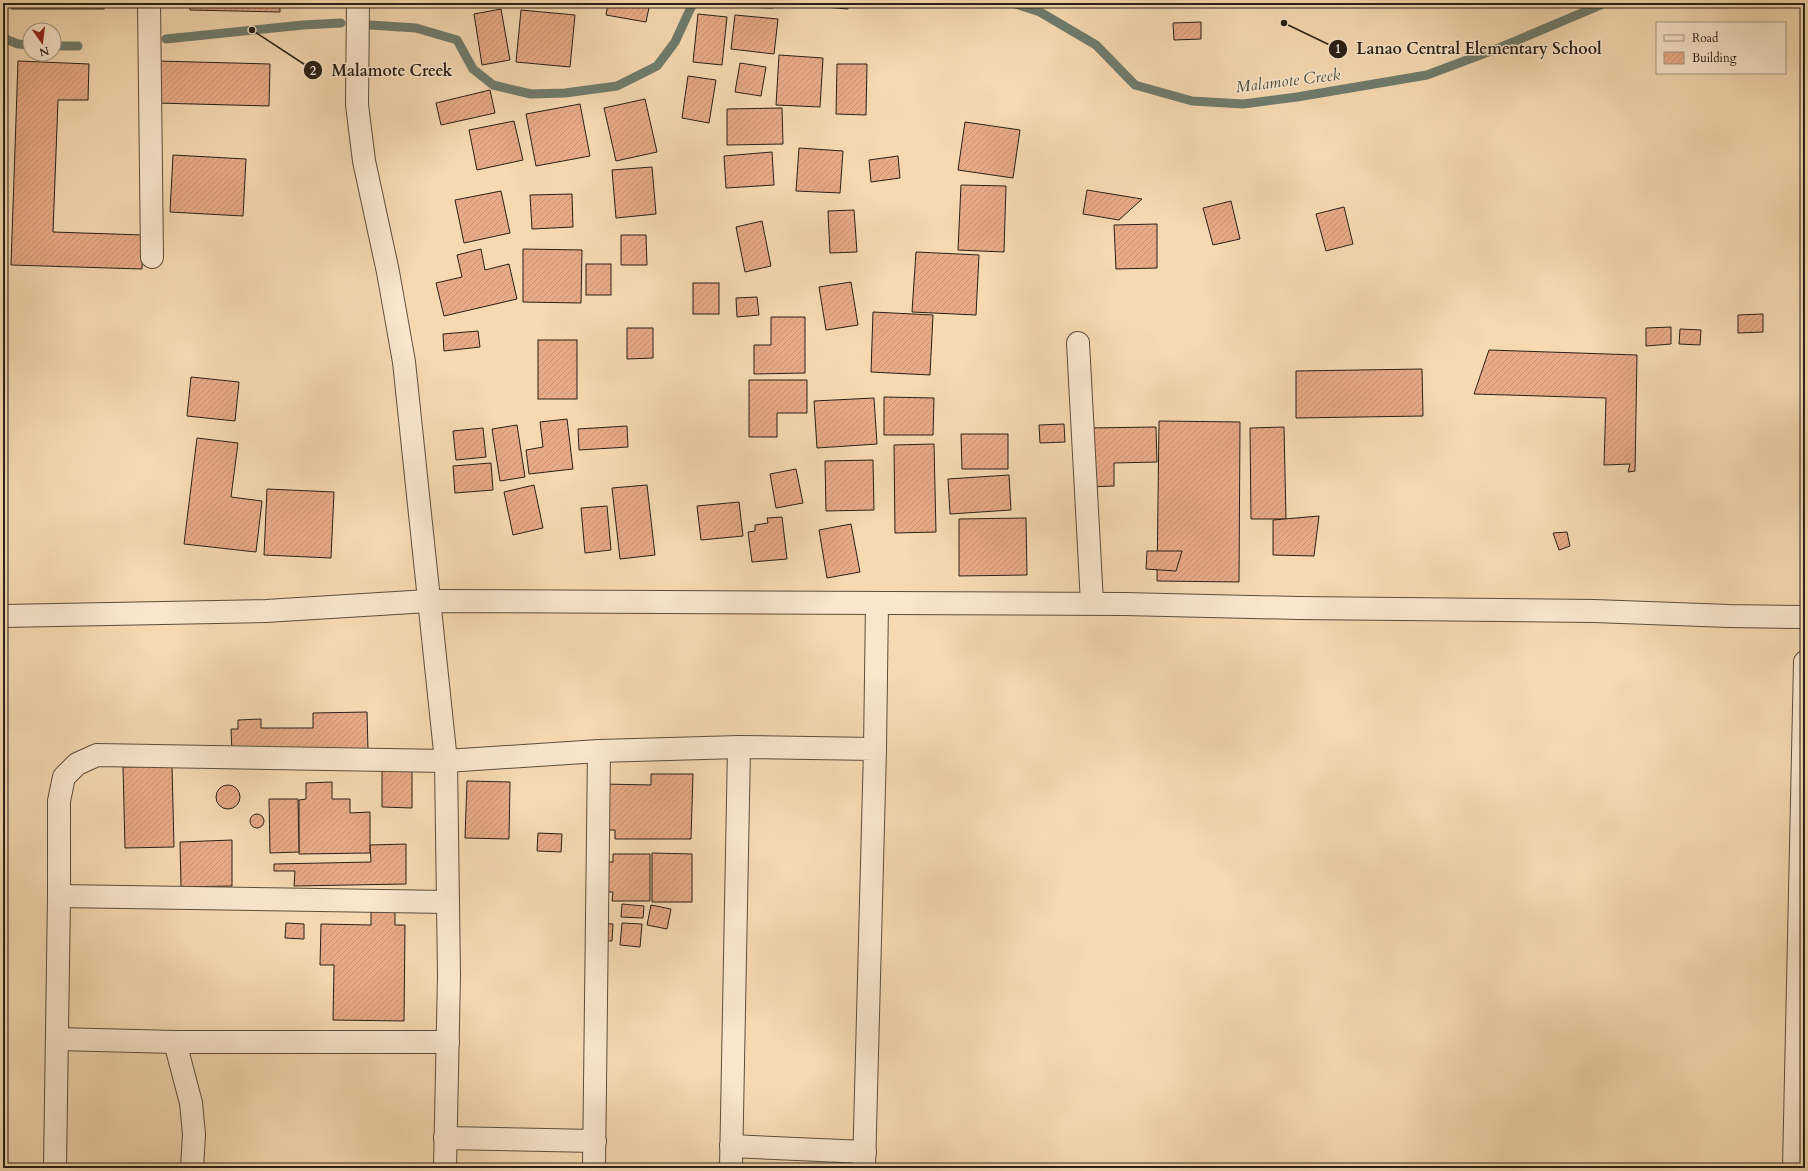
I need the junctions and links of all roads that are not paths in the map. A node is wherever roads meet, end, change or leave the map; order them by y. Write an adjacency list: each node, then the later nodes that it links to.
1 (148, 3): 3 (street)
2 (358, 3): 5 (street)
3 (152, 257)
4 (1078, 343): 7 (street)
5 (428, 602): 6 (street); 8 (street); 14 (street)
6 (877, 603): 7 (street); 12 (street)
7 (1092, 604): 9 (street)
8 (3, 616)
9 (1805, 617)
10 (1805, 662): 22 (street)
11 (739, 747): 12 (street); 13 (street); 23 (street)
12 (875, 750): 24 (street)
13 (599, 751): 14 (street); 21 (street)
14 (446, 761): 15 (street); 16 (street)
15 (59, 896): 16 (street); 17 (street)
16 (448, 902): 19 (street)
17 (57, 1039): 18 (street); 25 (street)
18 (175, 1042): 19 (street); 26 (street)
19 (448, 1042): 20 (street)
20 (446, 1138): 21 (street); 27 (street)
21 (595, 1141): 28 (street)
22 (1800, 1141): 30 (street)
23 (732, 1146): 24 (street); 29 (street)
24 (865, 1160)
25 (55, 1168)
26 (192, 1168)
27 (445, 1168)
28 (594, 1168)
29 (731, 1168)
30 (1794, 1168)

